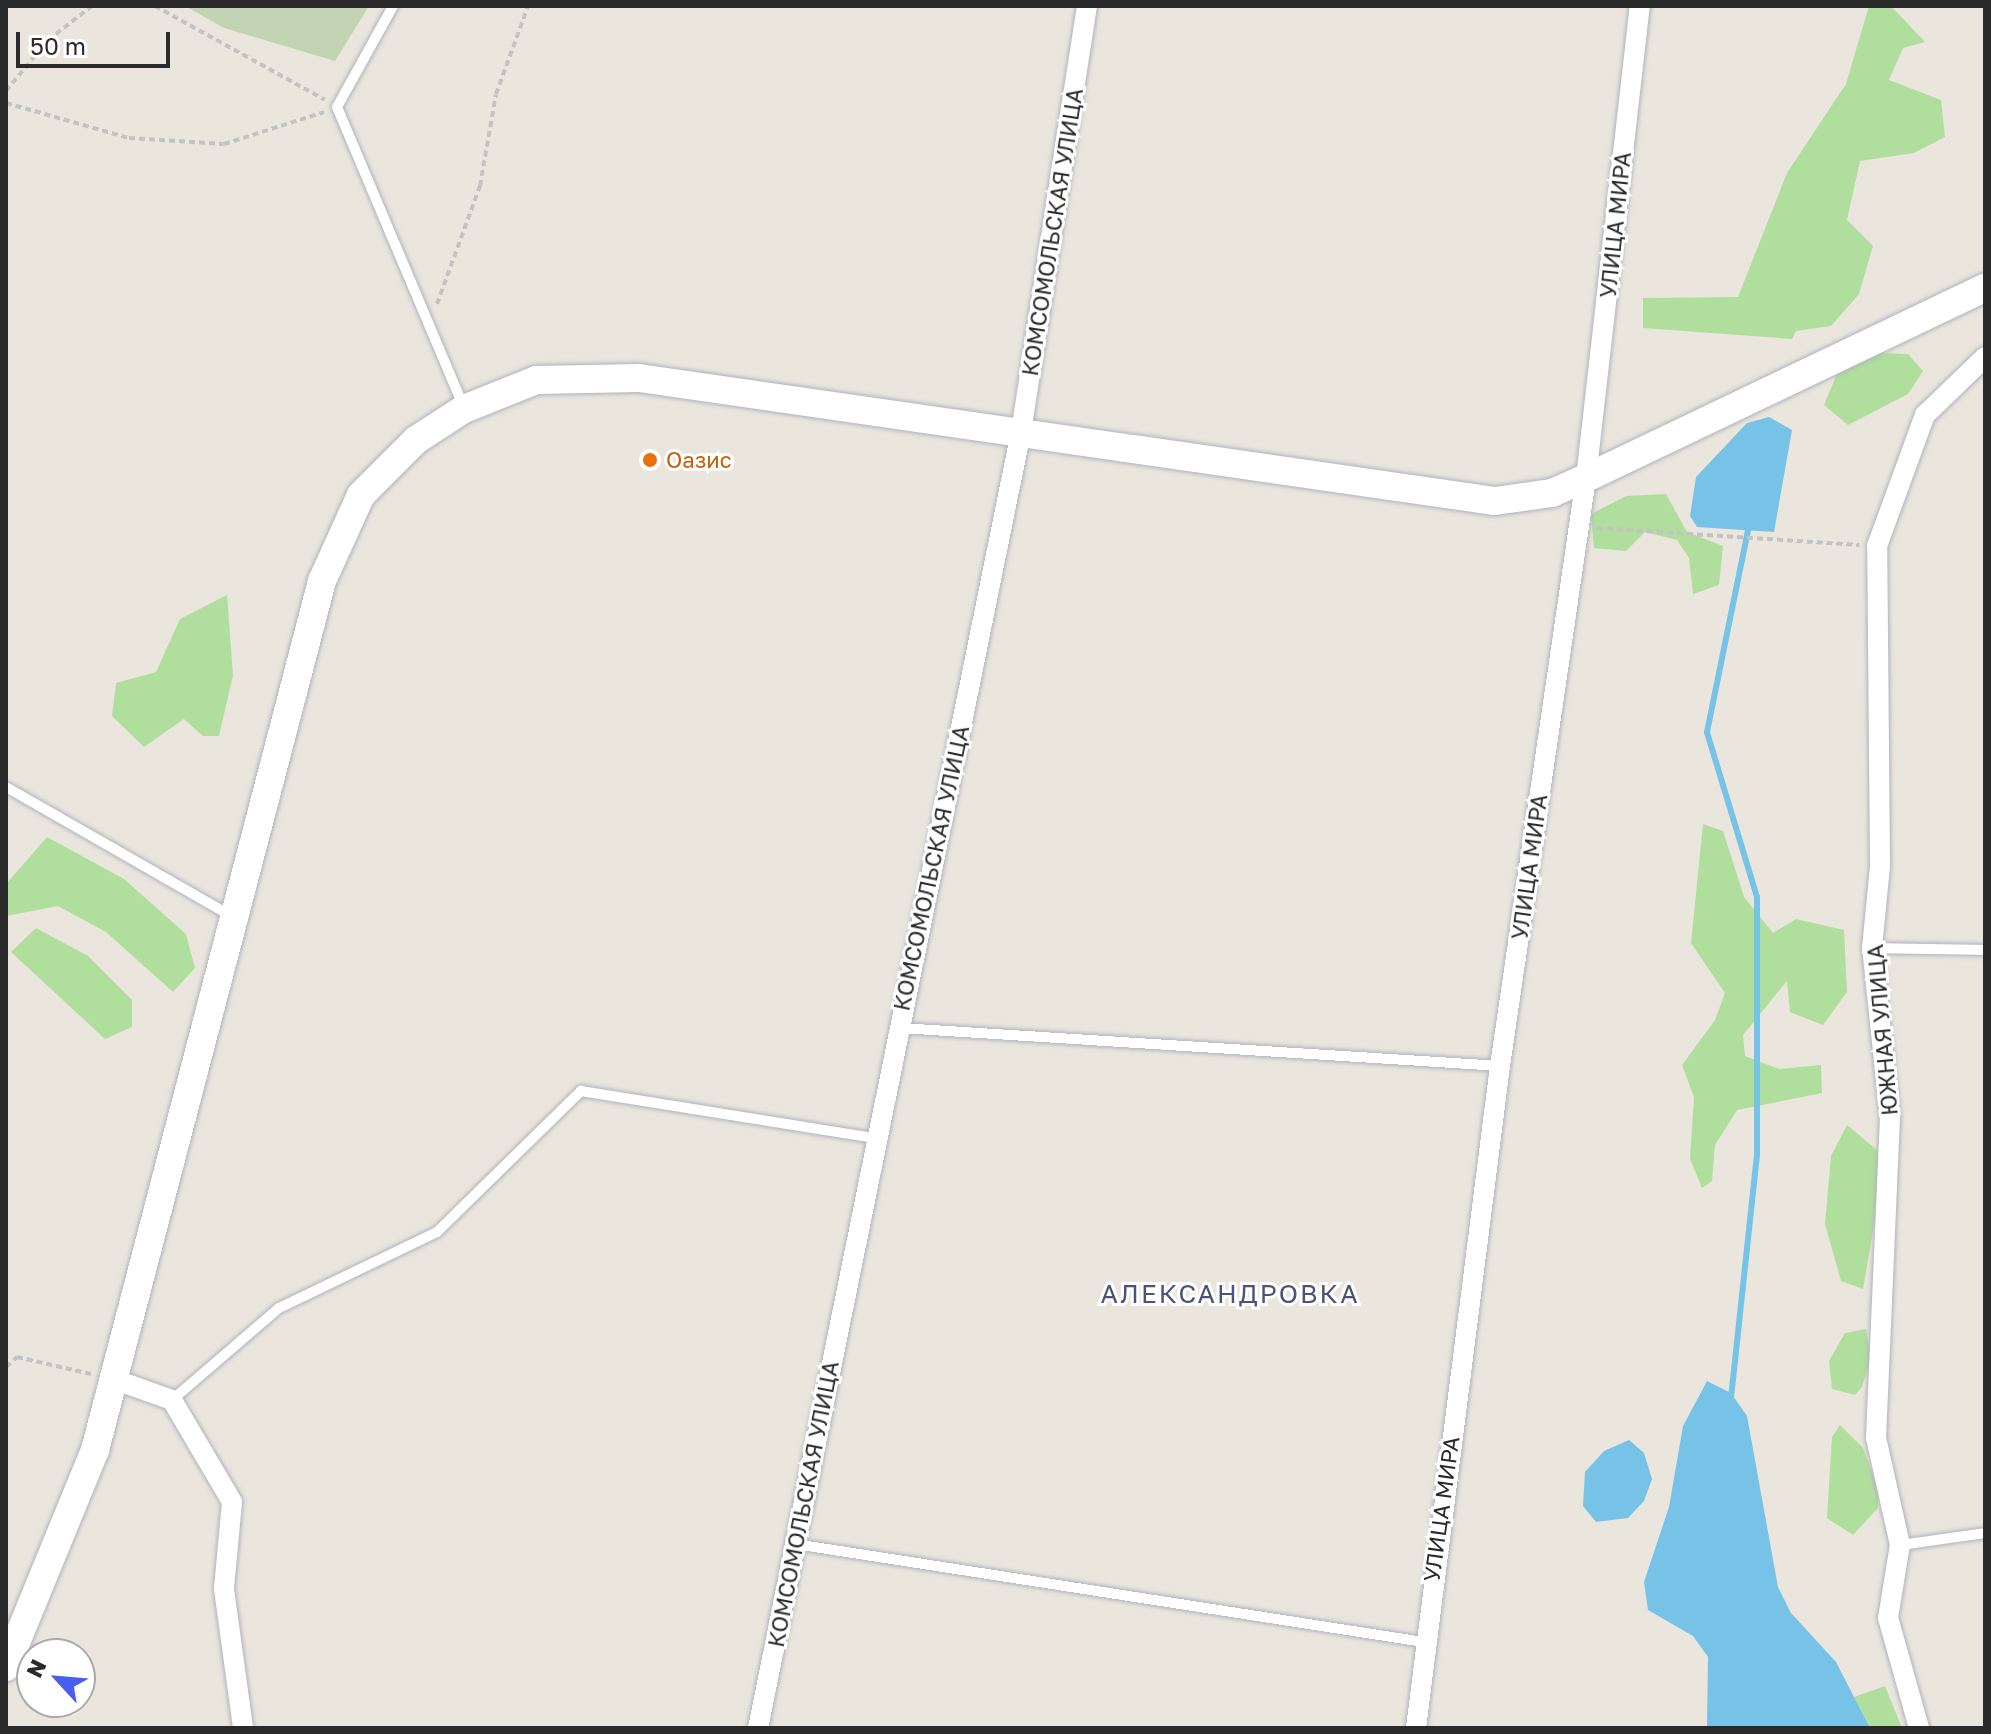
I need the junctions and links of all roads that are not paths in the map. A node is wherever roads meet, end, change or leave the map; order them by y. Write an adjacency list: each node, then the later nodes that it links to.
1 (393, 6): 6 (lane)
2 (1087, 6): 7 (street, КОМСОМОЛЬСКАЯ УЛИЦА)
3 (1640, 6): 8 (street, УЛИЦА МИРА)
4 (1985, 288): 8 (main road)
5 (1985, 357): 11 (street, ЮЖНАЯ УЛИЦА)
6 (464, 409): 7 (main road); 10 (main road)
7 (1021, 432): 8 (main road); 13 (street, КОМСОМОЛЬСКАЯ УЛИЦА)
8 (1586, 478): 14 (street, УЛИЦА МИРА)
9 (6, 787): 10 (lane)
10 (233, 917): 16 (main road)
11 (1872, 948): 12 (lane); 20 (street, ЮЖНАЯ УЛИЦА)
12 (1985, 950)
13 (898, 1028): 14 (lane); 15 (street, КОМСОМОЛЬСКАЯ УЛИЦА)
14 (1500, 1066): 21 (street, УЛИЦА МИРА)
15 (876, 1138): 17 (lane); 19 (street, КОМСОМОЛЬСКАЯ УЛИЦА)
16 (113, 1379): 17 (street); 22 (main road)
17 (172, 1400): 23 (street)
18 (1985, 1533): 20 (lane)
19 (795, 1544): 21 (lane); 24 (street, КОМСОМОЛЬСКАЯ УЛИЦА)
20 (1900, 1545): 26 (street, ЮЖНАЯ УЛИЦА)
21 (1424, 1642): 25 (street, УЛИЦА МИРА)
22 (6, 1667)
23 (243, 1728)
24 (758, 1728)
25 (1416, 1728)
26 (1919, 1728)

